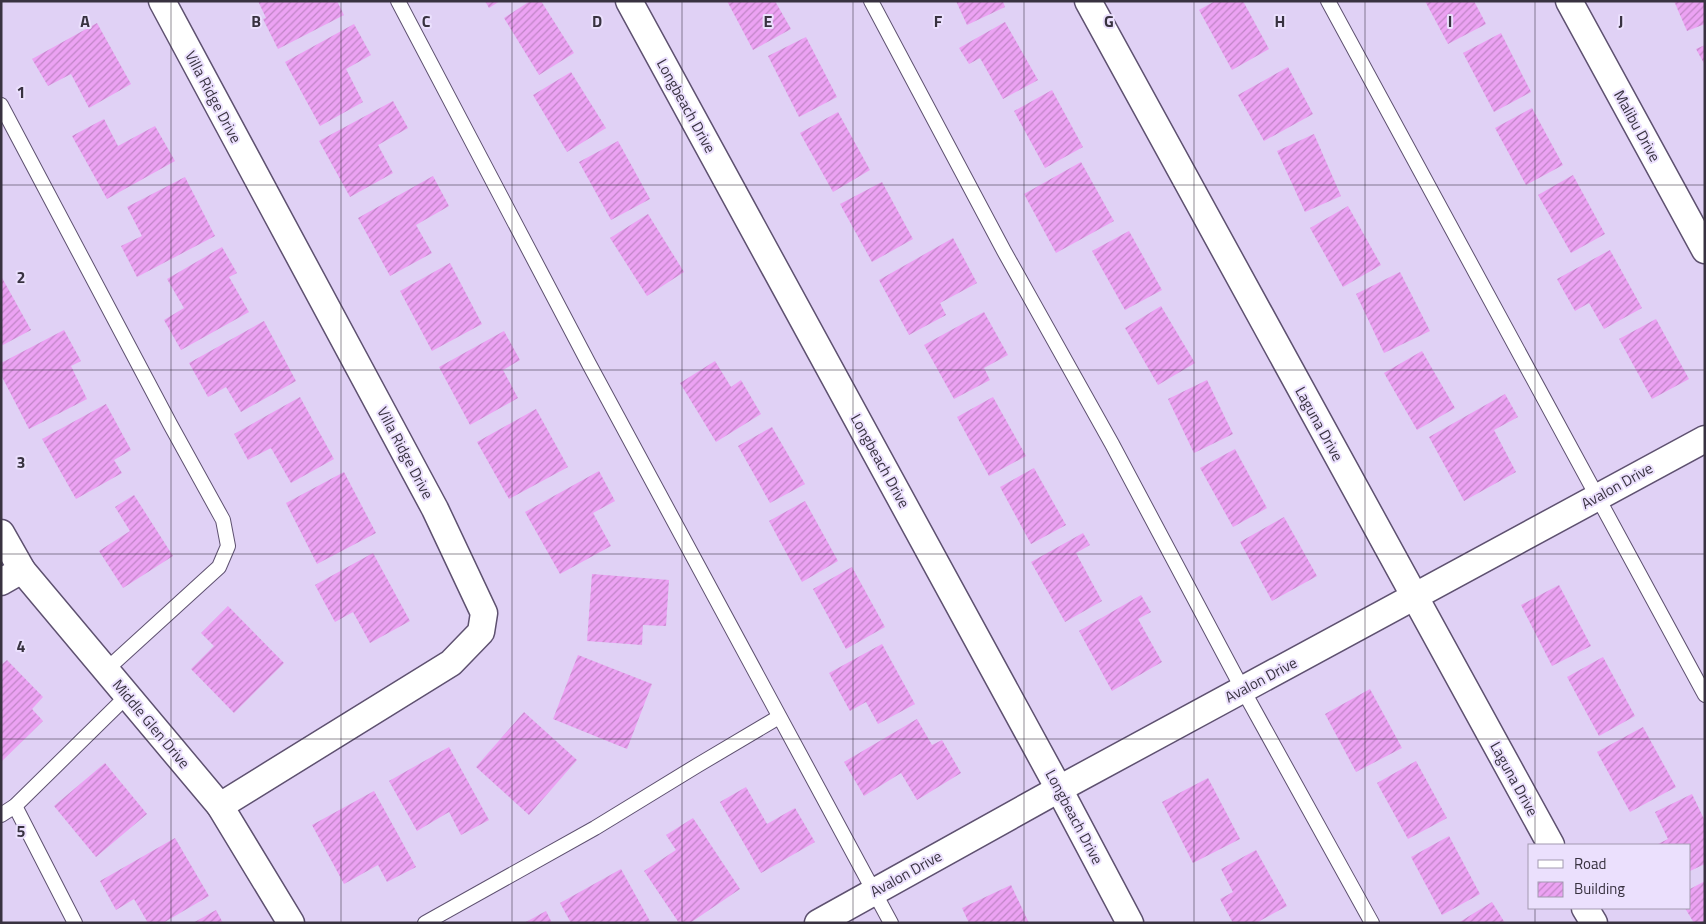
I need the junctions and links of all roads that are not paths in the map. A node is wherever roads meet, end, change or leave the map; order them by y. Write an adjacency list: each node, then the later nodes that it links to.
1 (162, 1): 22 (street, Villa Ridge Drive)
2 (398, 1): 19 (lane)
3 (629, 1): 20 (street, Longbeach Drive)
4 (871, 1): 16 (lane)
5 (1088, 1): 14 (street, Laguna Drive)
6 (1328, 1): 11 (lane)
7 (1569, 1): 9 (street, Malibu Drive)
8 (1, 105): 15 (lane)
9 (1705, 250)
10 (1705, 439): 11 (street, Avalon Drive)
11 (1598, 497): 14 (street, Avalon Drive); 17 (lane)
12 (1, 533): 13 (street, Middle Glen Drive)
13 (12, 576): 15 (street, Middle Glen Drive)
14 (1414, 597): 16 (street, Avalon Drive); 24 (street, Laguna Drive)
15 (106, 670): 18 (street, Middle Glen Drive)
16 (1243, 690): 20 (street, Avalon Drive); 33 (lane)
17 (1705, 694)
18 (127, 696): 21 (lane); 22 (street, Middle Glen Drive)
19 (779, 717): 25 (lane); 29 (lane)
20 (1059, 789): 25 (street, Avalon Drive); 32 (street, Longbeach Drive)
21 (15, 806): 23 (lane); 27 (lane)
22 (220, 806): 28 (street, Middle Glen Drive)
23 (1, 815)
24 (1550, 844)
25 (874, 891): 30 (street, Avalon Drive); 31 (lane)
26 (1587, 909): 34 (street)
27 (76, 923)
28 (291, 923)
29 (425, 923)
30 (818, 923)
31 (891, 923)
32 (1130, 923)
33 (1372, 923)
34 (1594, 923)

